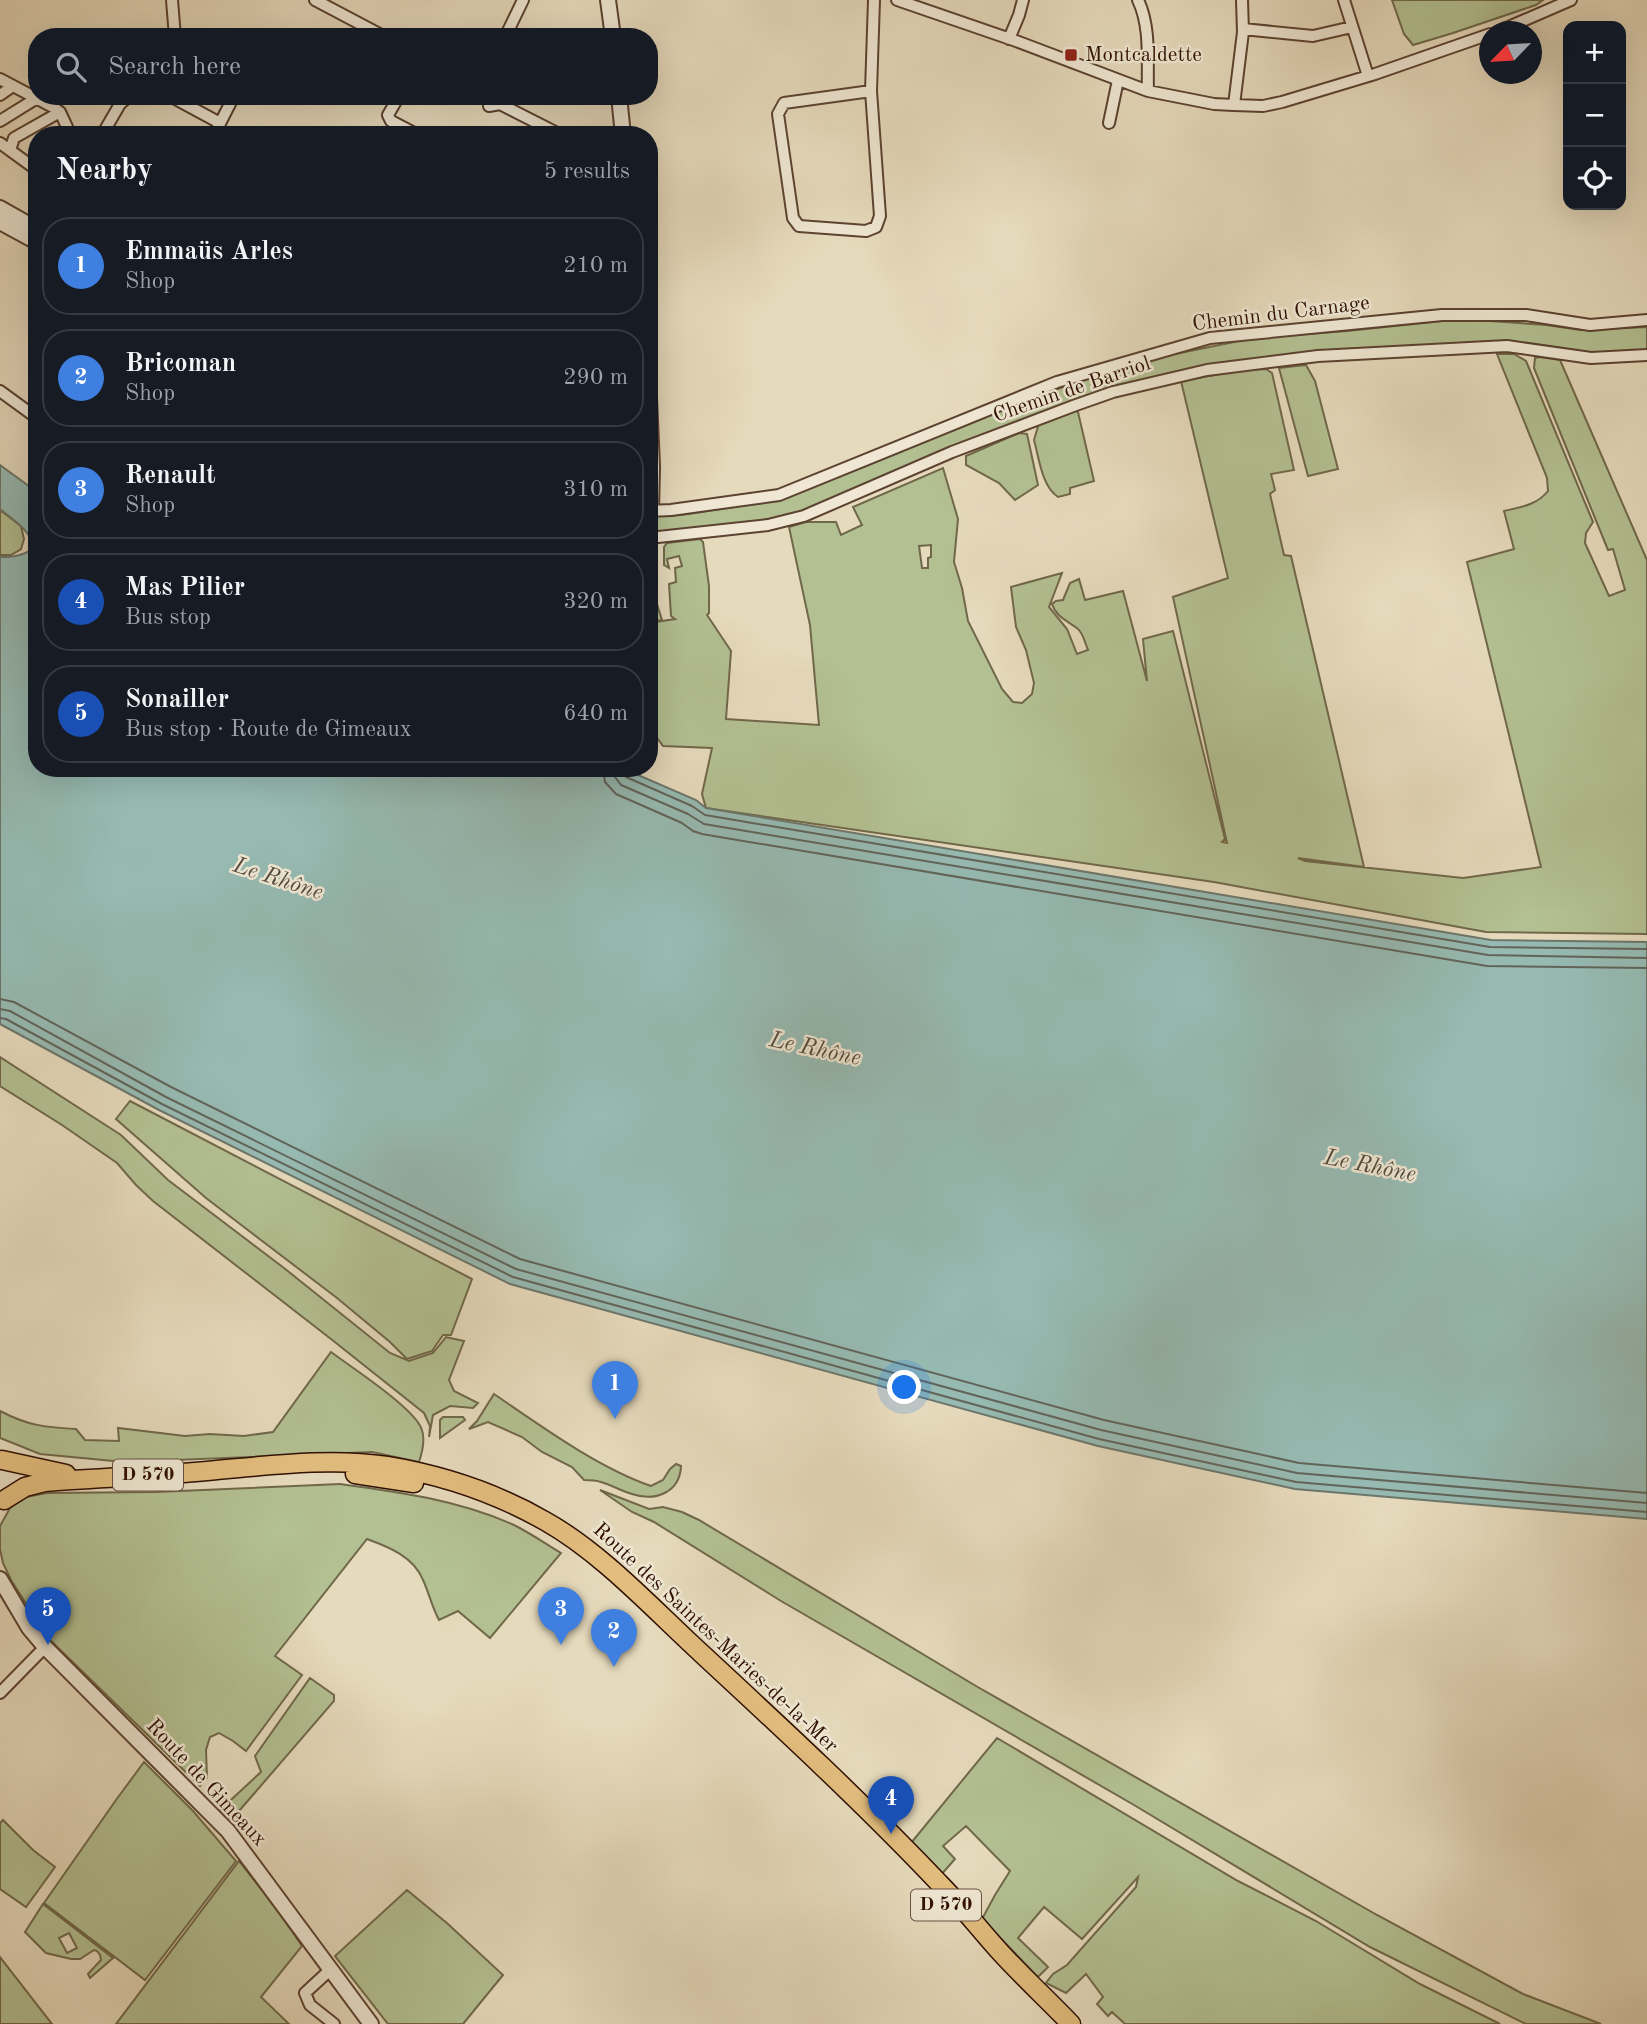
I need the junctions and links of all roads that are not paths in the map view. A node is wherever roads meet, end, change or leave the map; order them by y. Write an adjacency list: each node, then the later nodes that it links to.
1 (172, 0): 14 (street)
2 (315, 0): 15 (street)
3 (523, 0): 16 (street)
4 (608, 0): 17 (street)
5 (874, 0): 25 (street)
6 (897, 0): 20 (street)
7 (1023, 0): 20 (street)
8 (1138, 0): 26 (street)
9 (1242, 0): 18 (street)
10 (1344, 0): 13 (street)
11 (1572, 0): 12 (street)
12 (1523, 21)
13 (1352, 27): 18 (street); 21 (street)
14 (174, 28)
15 (368, 28)
16 (509, 28)
17 (612, 28)
18 (1243, 29): 38 (street)
19 (1479, 38): 21 (street)
20 (1009, 39): 23 (street)
21 (1368, 76): 38 (street)
22 (0, 79): 24 (street)
23 (1118, 80): 26 (street); 43 (street)
24 (13, 86): 27 (street); 28 (street)
25 (871, 91): 25 (street)
26 (1148, 91): 38 (street)
27 (28, 94)
28 (0, 95)
29 (28, 104): 41 (street)
30 (48, 105): 40 (street)
31 (119, 105): 46 (street)
32 (187, 105): 42 (street)
33 (229, 105): 42 (street)
34 (394, 105): 48 (street)
35 (493, 105): 39 (street)
36 (504, 105): 49 (street)
37 (620, 105): 50 (street)
38 (1234, 105)
39 (489, 106)
40 (60, 112): 44 (street); 45 (street)
41 (0, 121)
42 (220, 123): 47 (street)
43 (1109, 123)
44 (35, 126)
45 (67, 126)
46 (107, 126)
47 (218, 126)
48 (401, 126)
49 (544, 126)
50 (622, 126)
51 (28, 130): 53 (street)
52 (0, 143): 53 (street)
53 (10, 150): 54 (street)
54 (28, 163)
55 (0, 208): 57 (street)
56 (0, 222): 58 (street)
57 (28, 224)
58 (28, 237)
59 (1647, 320): 63 (street, Chemin du Carnage)
60 (1647, 355): 64 (street, Chemin de Barriol)
61 (0, 391): 62 (street)
62 (28, 411)
63 (658, 510)
64 (658, 537)
65 (1, 1458): 66 (main road, Route des Saintes-Maries-de-la-Mer / D 570); 67 (main road)
66 (87, 1479): 67 (main road, Route des Saintes-Maries-de-la-Mer / D 570); 74 (main road, Route des Saintes-Maries-de-la-Mer / D 570)
67 (2, 1503)
68 (0, 1579): 69 (street, Route de Gimeaux)
69 (45, 1647): 70 (street); 71 (street, Route de Gimeaux)
70 (0, 1693)
71 (331, 1969): 72 (street); 73 (street, Route de Gimeaux)
72 (334, 2024)
73 (371, 2024)
74 (1071, 2024)

